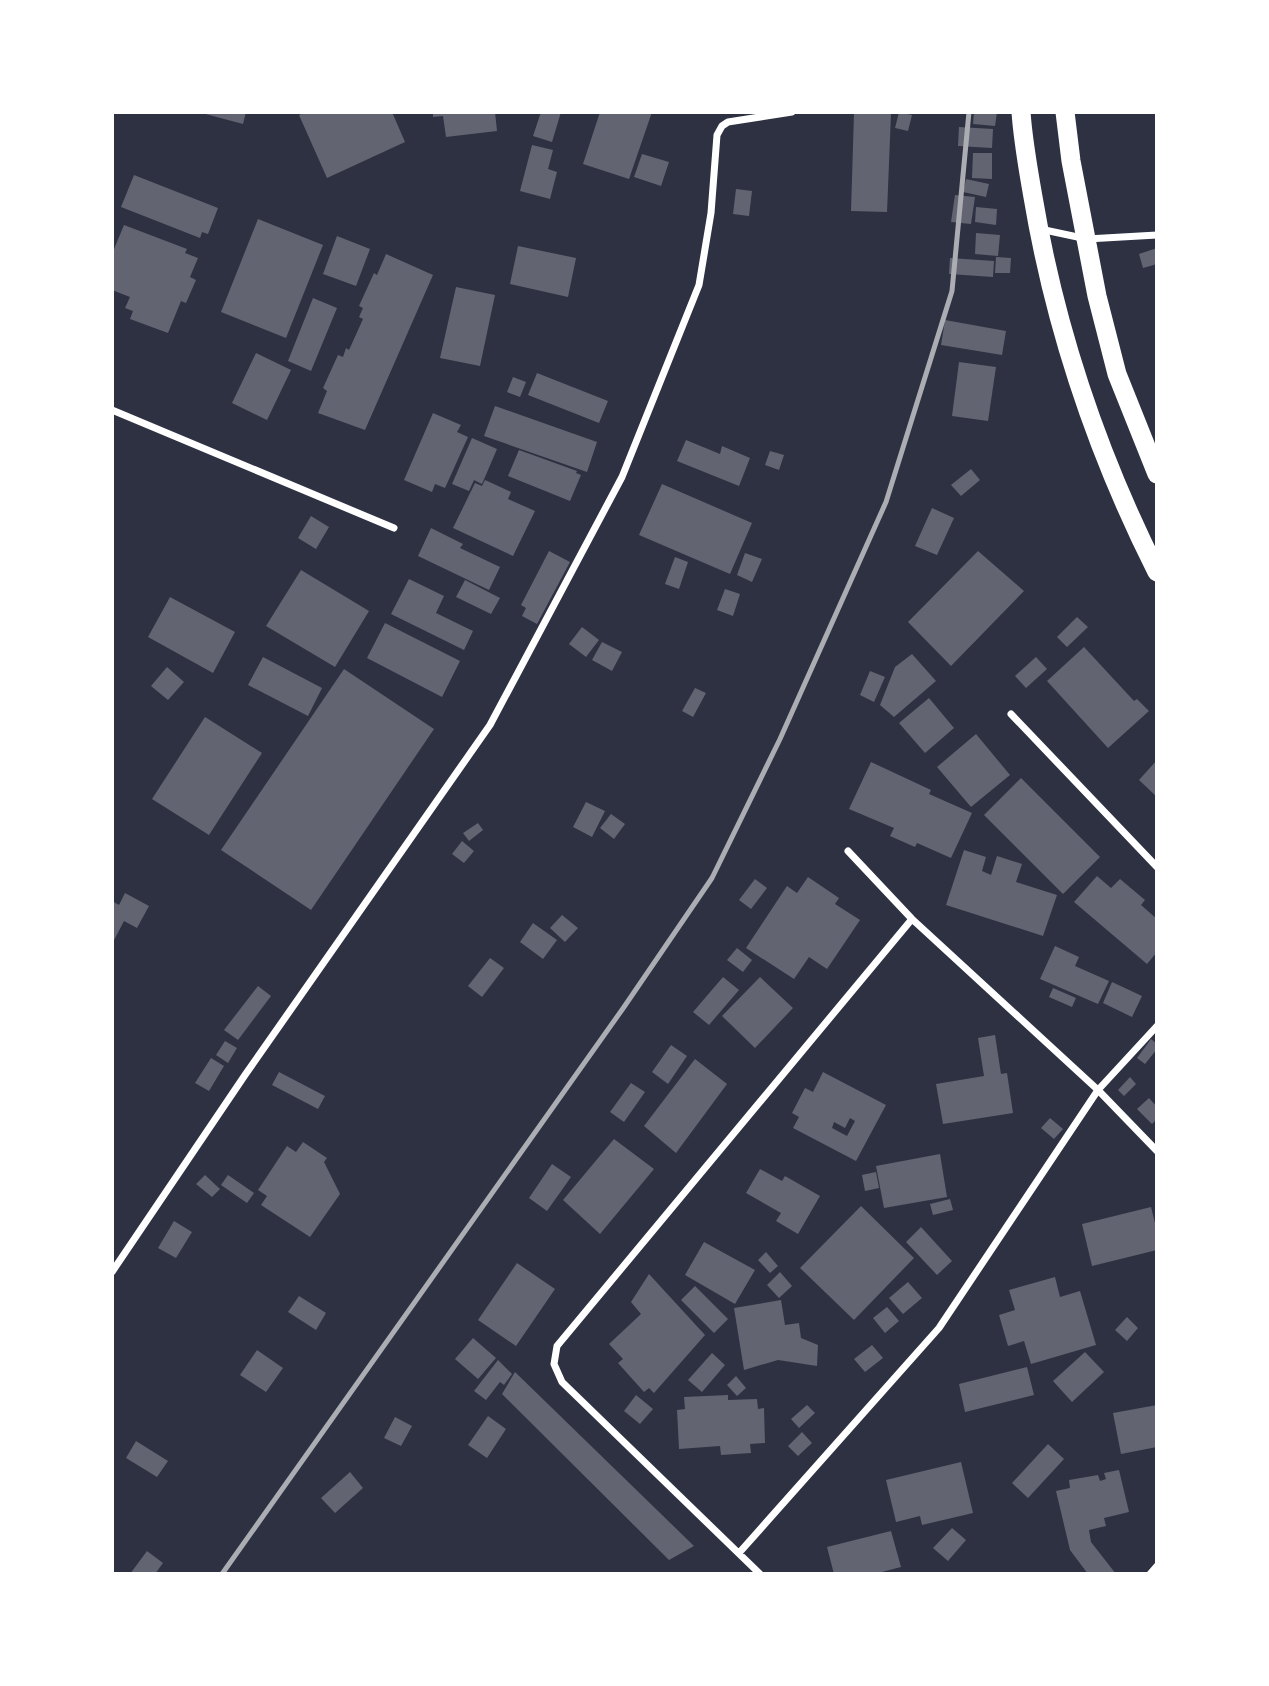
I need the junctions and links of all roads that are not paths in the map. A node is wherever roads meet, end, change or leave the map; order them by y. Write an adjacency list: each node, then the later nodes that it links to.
1 (792, 112): 18 (street)
2 (1021, 112): 4 (highway)
3 (1065, 112): 6 (highway)
4 (1038, 229): 6 (street); 10 (highway)
5 (1157, 235): 6 (street)
6 (1087, 239): 8 (highway)
7 (112, 410): 9 (street)
8 (1157, 474)
9 (394, 528)
10 (1157, 572)
11 (1011, 714): 13 (street)
12 (848, 851): 14 (street)
13 (1157, 867)
14 (912, 919): 16 (street); 19 (street)
15 (1157, 1026): 16 (street)
16 (1098, 1090): 17 (street); 19 (street)
17 (1157, 1151)
18 (112, 1272)
19 (739, 1553): 21 (street)
20 (1157, 1566): 22 (street)
21 (760, 1574)
22 (1150, 1574)

